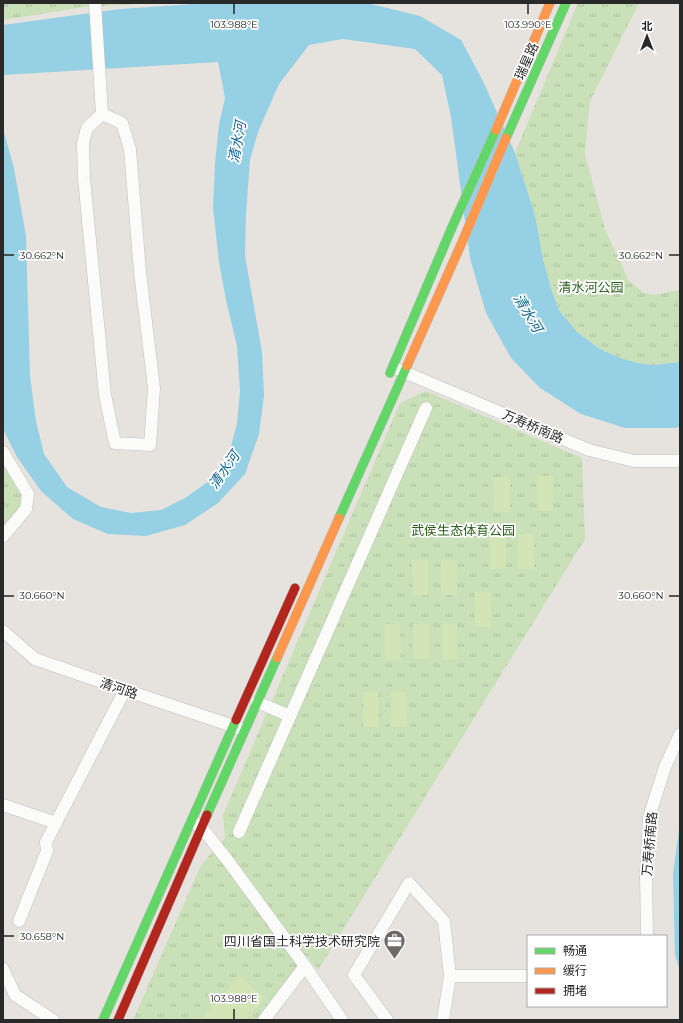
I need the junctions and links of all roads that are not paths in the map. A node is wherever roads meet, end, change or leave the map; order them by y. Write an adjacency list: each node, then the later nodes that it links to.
1 (95, 3): 4 (street)
2 (550, 3): 5 (street, 瑞星路)
3 (566, 3): 5 (street, 瑞星路)
4 (102, 114): 4 (street)
5 (398, 370): 6 (street); 9 (street, 万寿桥南路); 14 (street)
6 (386, 382)
7 (426, 408): 15 (street)
8 (3, 452): 10 (street)
9 (680, 460)
10 (3, 536)
11 (298, 580): 16 (street)
12 (3, 631): 13 (street, 清河路)
13 (125, 690): 16 (street, 清河路); 20 (street)
14 (257, 702): 15 (street); 16 (street)
15 (290, 716): 22 (street)
16 (239, 728): 19 (street); 21 (street)
17 (680, 734): 24 (street, 万寿桥南路)
18 (3, 805): 20 (street)
19 (192, 821): 21 (street); 30 (street)
20 (56, 823): 23 (street)
21 (202, 828): 25 (street); 31 (street)
22 (239, 832)
23 (19, 921)
24 (647, 935)
25 (305, 966): 32 (street); 33 (street)
26 (3, 969): 29 (street)
27 (450, 976): 28 (street); 34 (street); 35 (street)
28 (527, 976)
29 (53, 1020)
30 (103, 1020)
31 (118, 1020)
32 (264, 1020)
33 (342, 1020)
34 (387, 1020)
35 (443, 1020)

